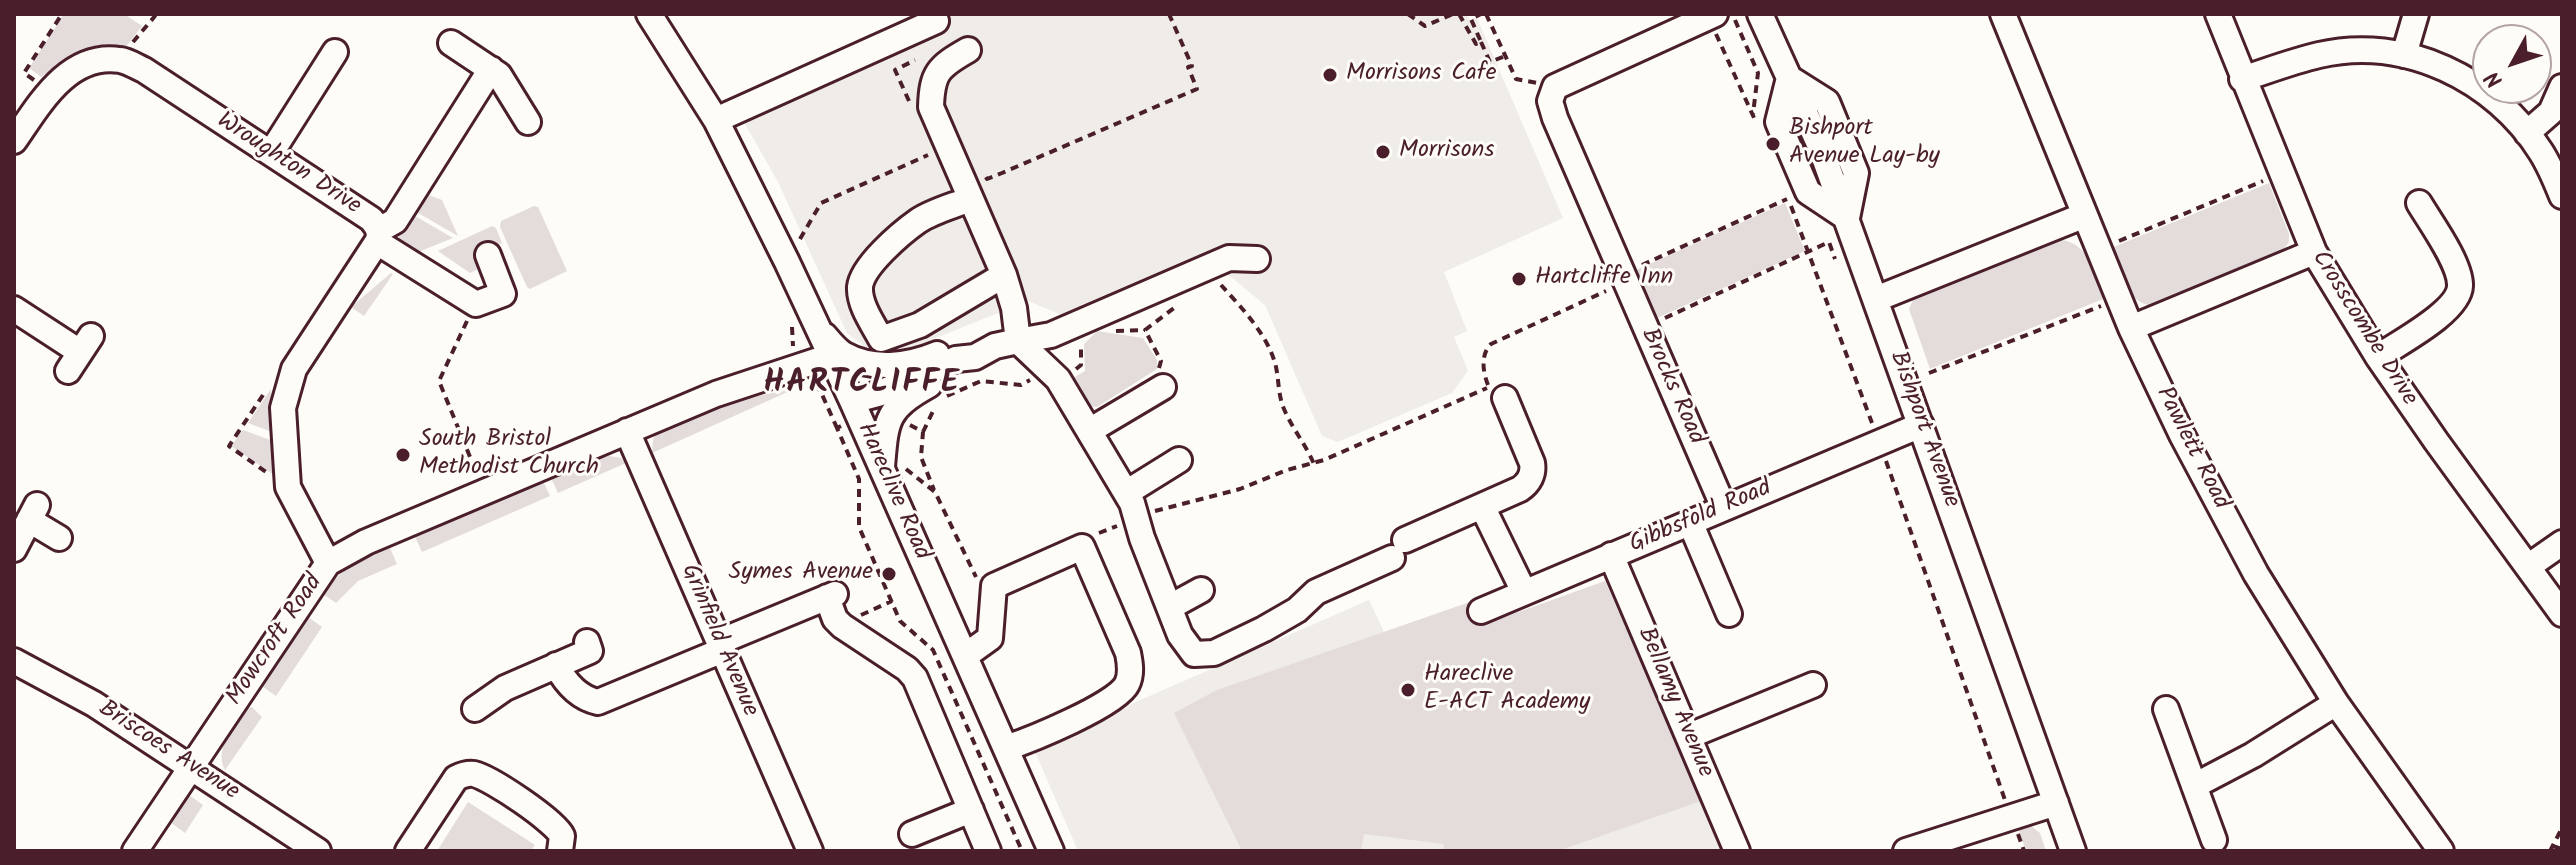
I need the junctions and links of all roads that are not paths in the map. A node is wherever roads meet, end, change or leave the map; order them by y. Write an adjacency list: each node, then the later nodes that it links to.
1 (649, 14): 15 (street, Hareclive Road)
2 (933, 14): 15 (street)
3 (1715, 14): 47 (street, Brocks Road)
4 (1760, 14): 29 (street, Bishport Avenue)
5 (2003, 14): 23 (street, Pawlett Road)
6 (2218, 14): 13 (street, Crosscombe Drive)
7 (2416, 14): 11 (street)
8 (451, 43): 12 (street)
9 (968, 50): 21 (street)
10 (337, 54): 19 (street)
11 (2404, 55): 13 (street); 17 (street)
12 (491, 69): 16 (street); 24 (street)
13 (2242, 79): 25 (street, Crosscombe Drive)
14 (2562, 87): 17 (street)
15 (716, 120): 32 (street, Hareclive Road)
16 (528, 122)
17 (2527, 133): 20 (street)
18 (14, 141): 19 (street, Wroughton Drive)
19 (271, 153): 24 (street, Wroughton Drive)
20 (2562, 196)
21 (970, 199): 28 (street); 28 (street)
22 (2419, 203): 36 (street)
23 (2085, 215): 29 (street); 31 (street, Pawlett Road)
24 (378, 236): 26 (street); 53 (street, Wroughton Drive)
25 (2314, 252): 31 (street); 36 (street, Crosscombe Drive)
26 (488, 255)
27 (1257, 259): 33 (street)
28 (1004, 275): 33 (street)
29 (1876, 299): 40 (street, Bishport Avenue)
30 (14, 309): 34 (street)
31 (2131, 328): 67 (street, Pawlett Road)
32 (818, 329): 33 (street); 35 (street, Hareclive Road)
33 (996, 348): 39 (street); 42 (street); 44 (street)
34 (79, 353)
35 (831, 356): 39 (street, Hareclive Road); 41 (street, Mowcroft Road)
36 (2378, 357): 54 (street, Crosscombe Drive)
37 (1163, 387): 42 (street)
38 (1497, 393): 46 (street)
39 (852, 401): 44 (street, Hareclive Road)
40 (1921, 425): 47 (street, Gibbsfold Road); 74 (street, Bishport Avenue)
41 (627, 431): 53 (street, Mowcroft Road); 62 (street, Grinfield Avenue)
42 (1089, 431): 45 (street)
43 (1179, 460): 45 (street)
44 (890, 465): 63 (street, Hareclive Road)
45 (1126, 493): 57 (street)
46 (1482, 506): 56 (street); 57 (street)
47 (1724, 508): 48 (street, Gibbsfold Road)
48 (1690, 522): 52 (street, Gibbsfold Road); 59 (street)
49 (59, 538): 51 (street)
50 (2562, 543): 54 (street)
51 (14, 549)
52 (1611, 555): 56 (street, Gibbsfold Road); 70 (street, Bellamy Avenue)
53 (328, 563): 72 (street, Mowcroft Road)
54 (2529, 566): 60 (street, Crosscombe Drive)
55 (1201, 590): 57 (street)
56 (1524, 592): 58 (street, Gibbsfold Road)
57 (1170, 607)
58 (1481, 611)
59 (1729, 614)
60 (2562, 614)
61 (587, 642): 65 (street)
62 (721, 646): 65 (street); 75 (street); 83 (street, Grinfield Avenue)
63 (965, 656): 71 (street, Hareclive Road); 71 (street)
64 (14, 661): 72 (street, Briscoes Avenue)
65 (556, 665): 68 (street)
66 (1813, 685): 70 (street)
67 (2336, 703): 73 (street); 78 (street, Pawlett Road)
68 (475, 709)
69 (2166, 709): 73 (street)
70 (1689, 736): 86 (street, Bellamy Avenue)
71 (1006, 748): 85 (street, Hareclive Road)
72 (192, 767): 79 (street, Mowcroft Road); 80 (street, Briscoes Avenue)
73 (2194, 786): 77 (street)
74 (2056, 803): 87 (street); 88 (street, Bishport Avenue)
75 (971, 810): 76 (street); 84 (street)
76 (912, 834)
77 (2214, 840)
78 (2430, 847)
79 (135, 851)
80 (318, 851)
81 (408, 851): 82 (street)
82 (560, 851)
83 (810, 851)
84 (988, 851)
85 (1051, 851)
86 (1737, 851)
87 (1906, 851)
88 (2073, 851)

